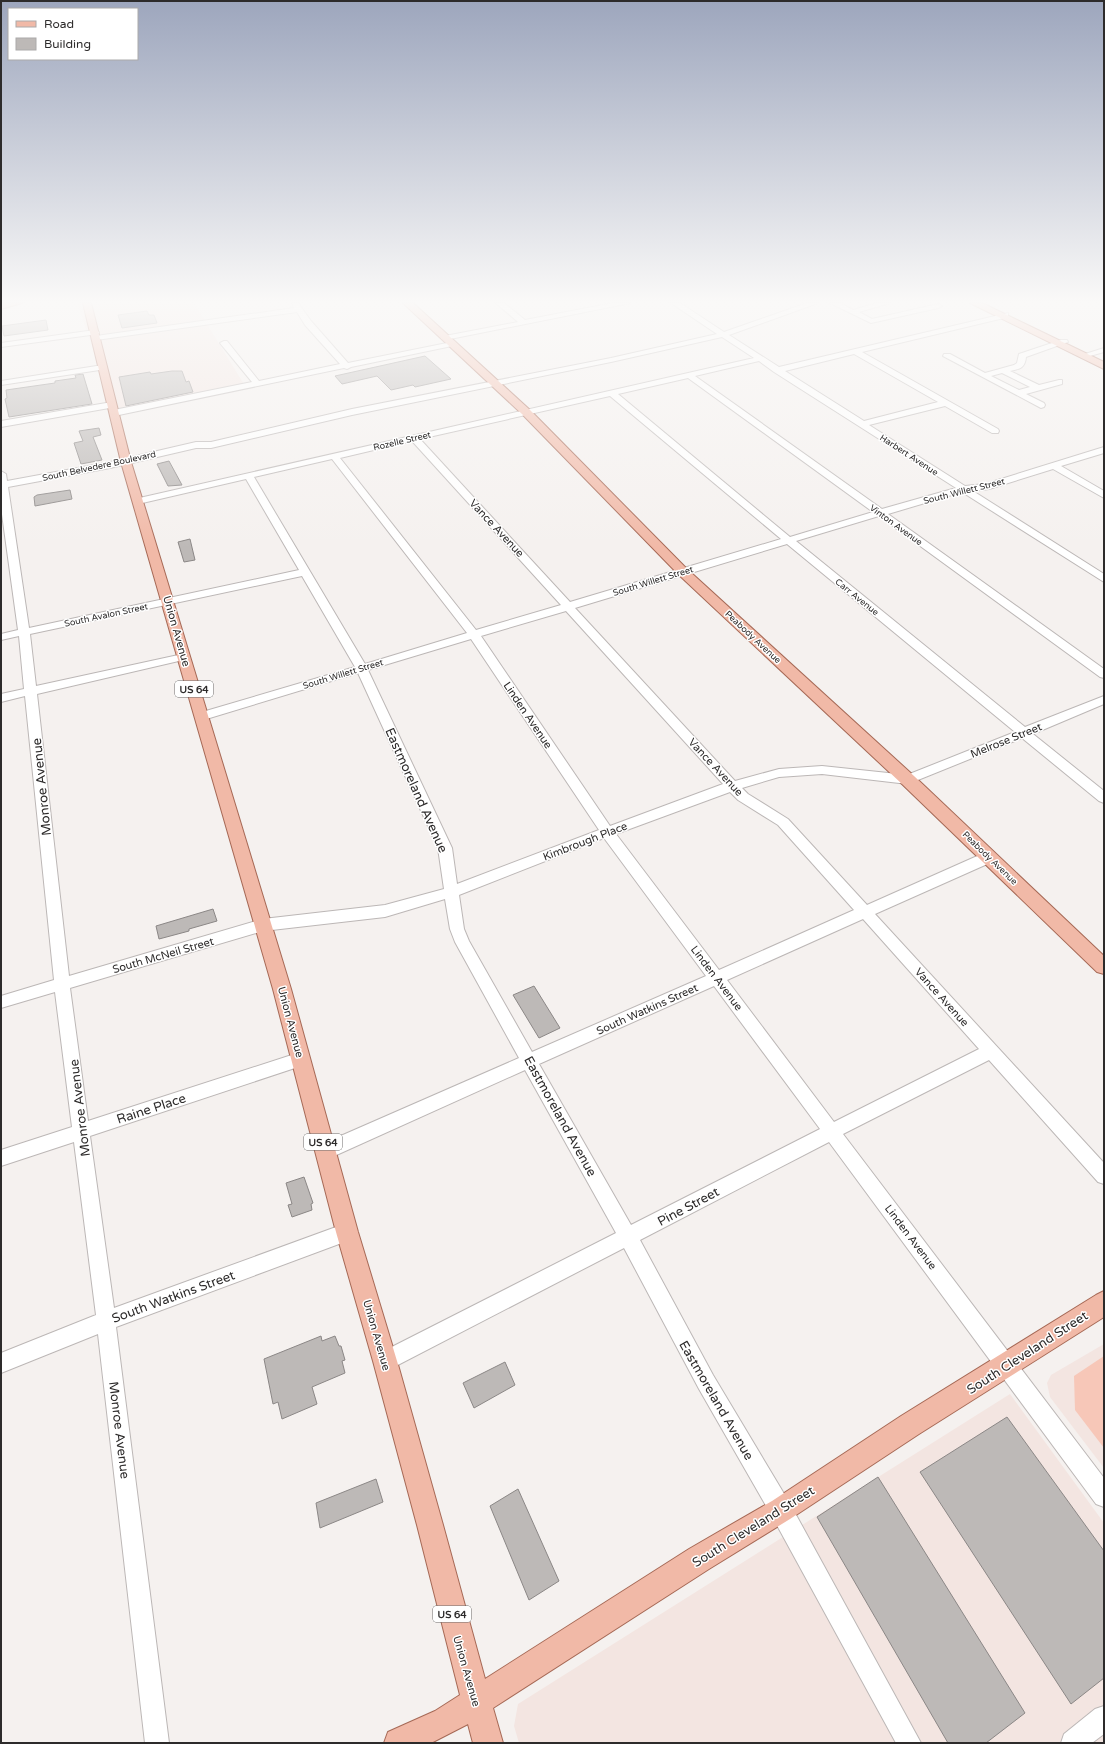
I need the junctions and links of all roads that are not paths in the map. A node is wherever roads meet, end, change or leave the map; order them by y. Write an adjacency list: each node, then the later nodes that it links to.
1 (107, 384): 17 (main road, Union Avenue / US 64)
2 (255, 384): 17 (street)
3 (477, 384): 25 (street, South Belvedere Boulevard)
4 (496, 384): 18 (main road, Peabody Avenue)
5 (649, 384): 13 (street, Rozelle Street)
6 (702, 384): 32 (street, Vinton Avenue)
7 (800, 384): 20 (street, Harbert Avenue)
8 (912, 384): 15 (street)
9 (1003, 384): 14 (street)
10 (1031, 384): 12 (street)
11 (1051, 384): 12 (street)
12 (1038, 388): 14 (street)
13 (612, 393): 18 (street, Rozelle Street); 33 (street, Carr Avenue)
14 (1019, 393): 16 (street)
15 (944, 403): 20 (street); 21 (street)
16 (1041, 405)
17 (113, 409): 19 (street); 25 (main road, Union Avenue / US 64)
18 (526, 412): 22 (street, Rozelle Street); 35 (main road, Peabody Avenue)
19 (1, 424)
20 (862, 424): 29 (street, Harbert Avenue)
21 (995, 431)
22 (414, 438): 24 (street, Rozelle Street); 38 (street, Vance Avenue)
23 (1104, 450): 26 (street, South Willett Street)
24 (334, 456): 27 (street, Rozelle Street); 40 (street, Linden Avenue)
25 (126, 462): 28 (street, South Belvedere Boulevard); 31 (main road, Union Avenue / US 64)
26 (1054, 466): 29 (street, South Willett Street); 30 (street)
27 (248, 476): 31 (street, Rozelle Street); 34 (street, Eastmoreland Avenue)
28 (2, 481): 39 (street, Monroe Avenue)
29 (964, 489): 32 (street, South Willett Street); 36 (street, Harbert Avenue)
30 (1104, 495)
31 (138, 501): 37 (main road, Union Avenue / US 64)
32 (880, 513): 33 (street, South Willett Street); 44 (street, Vinton Avenue)
33 (789, 541): 35 (street, South Willett Street); 49 (street, Carr Avenue)
34 (304, 572): 37 (street, South Avalon Street); 43 (street, Eastmoreland Avenue)
35 (683, 572): 38 (street, South Willett Street); 50 (main road, Peabody Avenue)
36 (1104, 579)
37 (169, 602): 39 (street, South Avalon Street); 42 (main road, Union Avenue / US 64)
38 (569, 606): 40 (street, South Willett Street); 51 (street, Vance Avenue)
39 (24, 632): 41 (street, South Avalon Street); 45 (street, Monroe Avenue)
40 (474, 635): 43 (street, South Willett Street); 53 (street, Linden Avenue)
41 (1, 637)
42 (184, 657): 45 (street); 48 (main road, Union Avenue / US 64)
43 (362, 668): 48 (street, South Willett Street); 55 (street, Eastmoreland Avenue)
44 (1104, 674)
45 (30, 691): 46 (street); 60 (street, Monroe Avenue)
46 (1, 698)
47 (1104, 700): 49 (street, Melrose Street)
48 (203, 716): 57 (main road, Union Avenue / US 64)
49 (1023, 733): 50 (street, Melrose Street); 52 (street, Carr Avenue)
50 (908, 780): 51 (street, Kimbrough Place); 54 (main road, Peabody Avenue)
51 (732, 786): 53 (street, Kimbrough Place); 56 (street, Vance Avenue)
52 (1104, 798)
53 (607, 832): 55 (street, Kimbrough Place); 59 (street, Linden Avenue)
54 (989, 857): 56 (street, South Watkins Street); 58 (main road, Peabody Avenue)
55 (452, 892): 57 (street, Kimbrough Place); 64 (street, Eastmoreland Avenue)
56 (865, 913): 59 (street, South Watkins Street); 62 (street, Vance Avenue)
57 (263, 925): 60 (street, South McNeil Street); 63 (main road, Union Avenue / US 64)
58 (1104, 967)
59 (717, 978): 64 (street, South Watkins Street); 66 (street, Linden Avenue)
60 (62, 984): 61 (street, South McNeil Street); 65 (street, Monroe Avenue)
61 (1, 1002)
62 (991, 1051): 66 (street, Pine Street); 69 (street, Vance Avenue)
63 (301, 1059): 65 (street, Raine Place); 67 (main road, Union Avenue / US 64)
64 (530, 1061): 67 (street, South Watkins Street); 71 (street, Eastmoreland Avenue)
65 (81, 1130): 68 (street, Raine Place); 73 (street, Monroe Avenue)
66 (832, 1131): 71 (street, Pine Street); 76 (street, Linden Avenue)
67 (326, 1151): 70 (main road, Union Avenue / US 64)
68 (1, 1158)
69 (1104, 1176)
70 (347, 1232): 73 (street, South Watkins Street); 74 (main road, Union Avenue / US 64)
71 (628, 1237): 74 (street, Pine Street); 78 (street, Eastmoreland Avenue)
72 (1104, 1303): 76 (main road, South Cleveland Street)
73 (106, 1321): 75 (street, South Watkins Street); 81 (street, Monroe Avenue)
74 (385, 1361): 79 (main road, Union Avenue / US 64)
75 (1, 1363)
76 (1008, 1366): 77 (street, Linden Avenue); 78 (main road, South Cleveland Street)
77 (1104, 1496)
78 (781, 1510): 79 (main road, South Cleveland Street); 84 (street, Eastmoreland Avenue)
79 (476, 1702): 82 (main road, South Cleveland Street); 83 (main road, Union Avenue / US 64)
80 (1104, 1718): 85 (street)
81 (157, 1743)
82 (399, 1743)
83 (488, 1743)
84 (909, 1743)
85 (1073, 1743)

